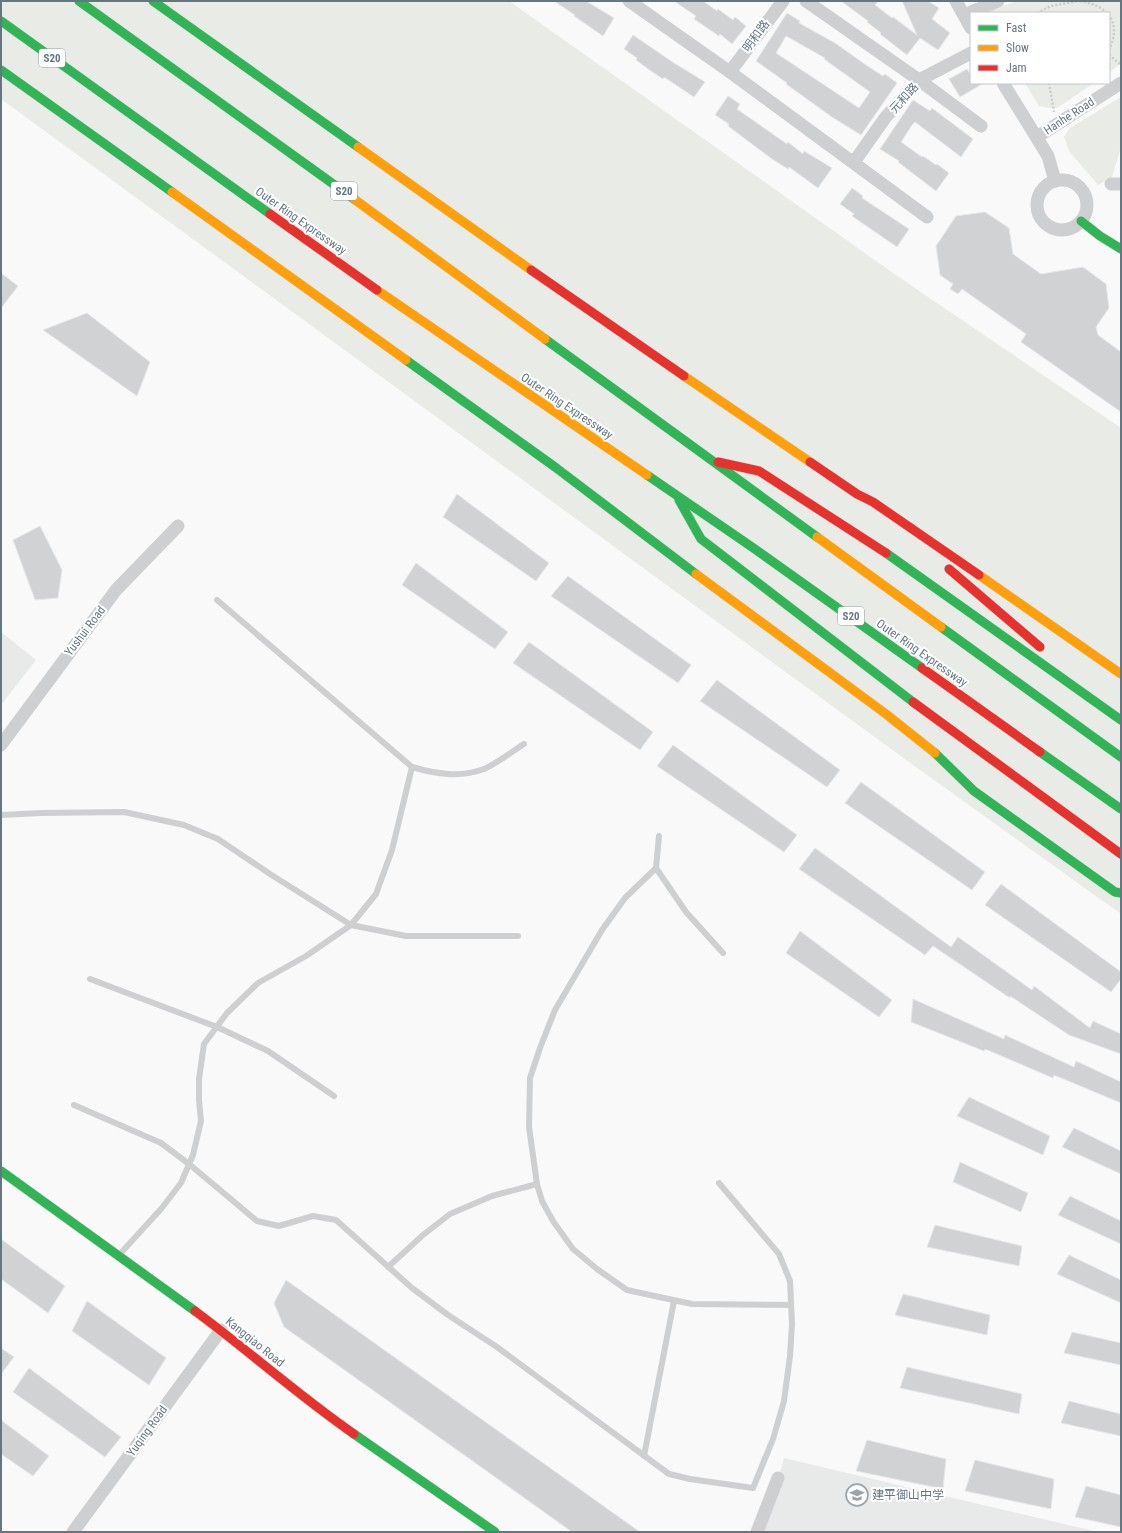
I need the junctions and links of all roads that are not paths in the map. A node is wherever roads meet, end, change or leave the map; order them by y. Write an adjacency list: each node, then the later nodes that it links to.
1 (79, 1): 26 (main road, S20)
2 (154, 1): 27 (main road)
3 (783, 1): 15 (street, 明和路)
4 (806, 1): 16 (street)
5 (956, 1): 10 (street)
6 (998, 1): 8 (street)
7 (635, 3): 15 (street)
8 (971, 12)
9 (970, 13): 10 (street)
10 (964, 15): 12 (street)
11 (1, 21): 28 (main road, Outer Ring Expressway / S20)
12 (970, 26)
13 (970, 54): 16 (street, 元和路)
14 (1, 70): 40 (main road)
15 (730, 72): 21 (street)
16 (919, 80): 19 (street); 21 (street, 元和路)
17 (1121, 83): 20 (street, Hanhe Road)
18 (1004, 84): 20 (street)
19 (981, 126)
20 (1037, 137): 22 (street)
21 (854, 162): 23 (street)
22 (1055, 181): 24 (street); 24 (street)
23 (927, 217)
24 (1081, 221): 25 (main road)
25 (1121, 249)
26 (711, 460): 34 (main road); 41 (main road, S20)
27 (857, 494): 30 (main road); 33 (main road)
28 (677, 495): 35 (main road); 44 (main road, Outer Ring Expressway / S20)
29 (178, 526): 38 (street, Yushui Road)
30 (922, 547)
31 (943, 565): 34 (main road)
32 (217, 600): 42 (lane)
33 (1121, 674)
34 (1073, 686): 36 (main road)
35 (905, 696): 37 (main road); 47 (main road)
36 (1121, 720)
37 (931, 726)
38 (1, 744)
39 (524, 744): 42 (lane)
40 (937, 755): 43 (main road); 49 (main road)
41 (1121, 757)
42 (412, 767): 50 (lane)
43 (967, 771)
44 (1121, 809)
45 (1, 815): 50 (lane)
46 (659, 836): 48 (lane)
47 (1121, 854)
48 (656, 868): 52 (lane); 60 (lane)
49 (1121, 893)
50 (351, 925): 51 (lane); 54 (lane)
51 (518, 936)
52 (723, 953)
53 (90, 979): 54 (lane)
54 (217, 1027): 55 (lane); 57 (lane)
55 (334, 1096)
56 (74, 1105): 57 (lane)
57 (189, 1164): 61 (lane); 62 (lane)
58 (1, 1172): 61 (main road, Kangqiao Road)
59 (719, 1183): 64 (lane)
60 (537, 1184): 62 (lane); 63 (lane)
61 (118, 1256): 65 (main road, Kangqiao Road)
62 (388, 1267): 66 (lane)
63 (674, 1301): 64 (lane); 66 (lane)
64 (792, 1305): 66 (lane)
65 (221, 1330): 68 (street, Yuqing Road); 69 (main road, Kangqiao Road)
66 (644, 1456)
67 (778, 1478): 70 (street)
68 (74, 1532)
69 (495, 1532)
70 (757, 1532)

